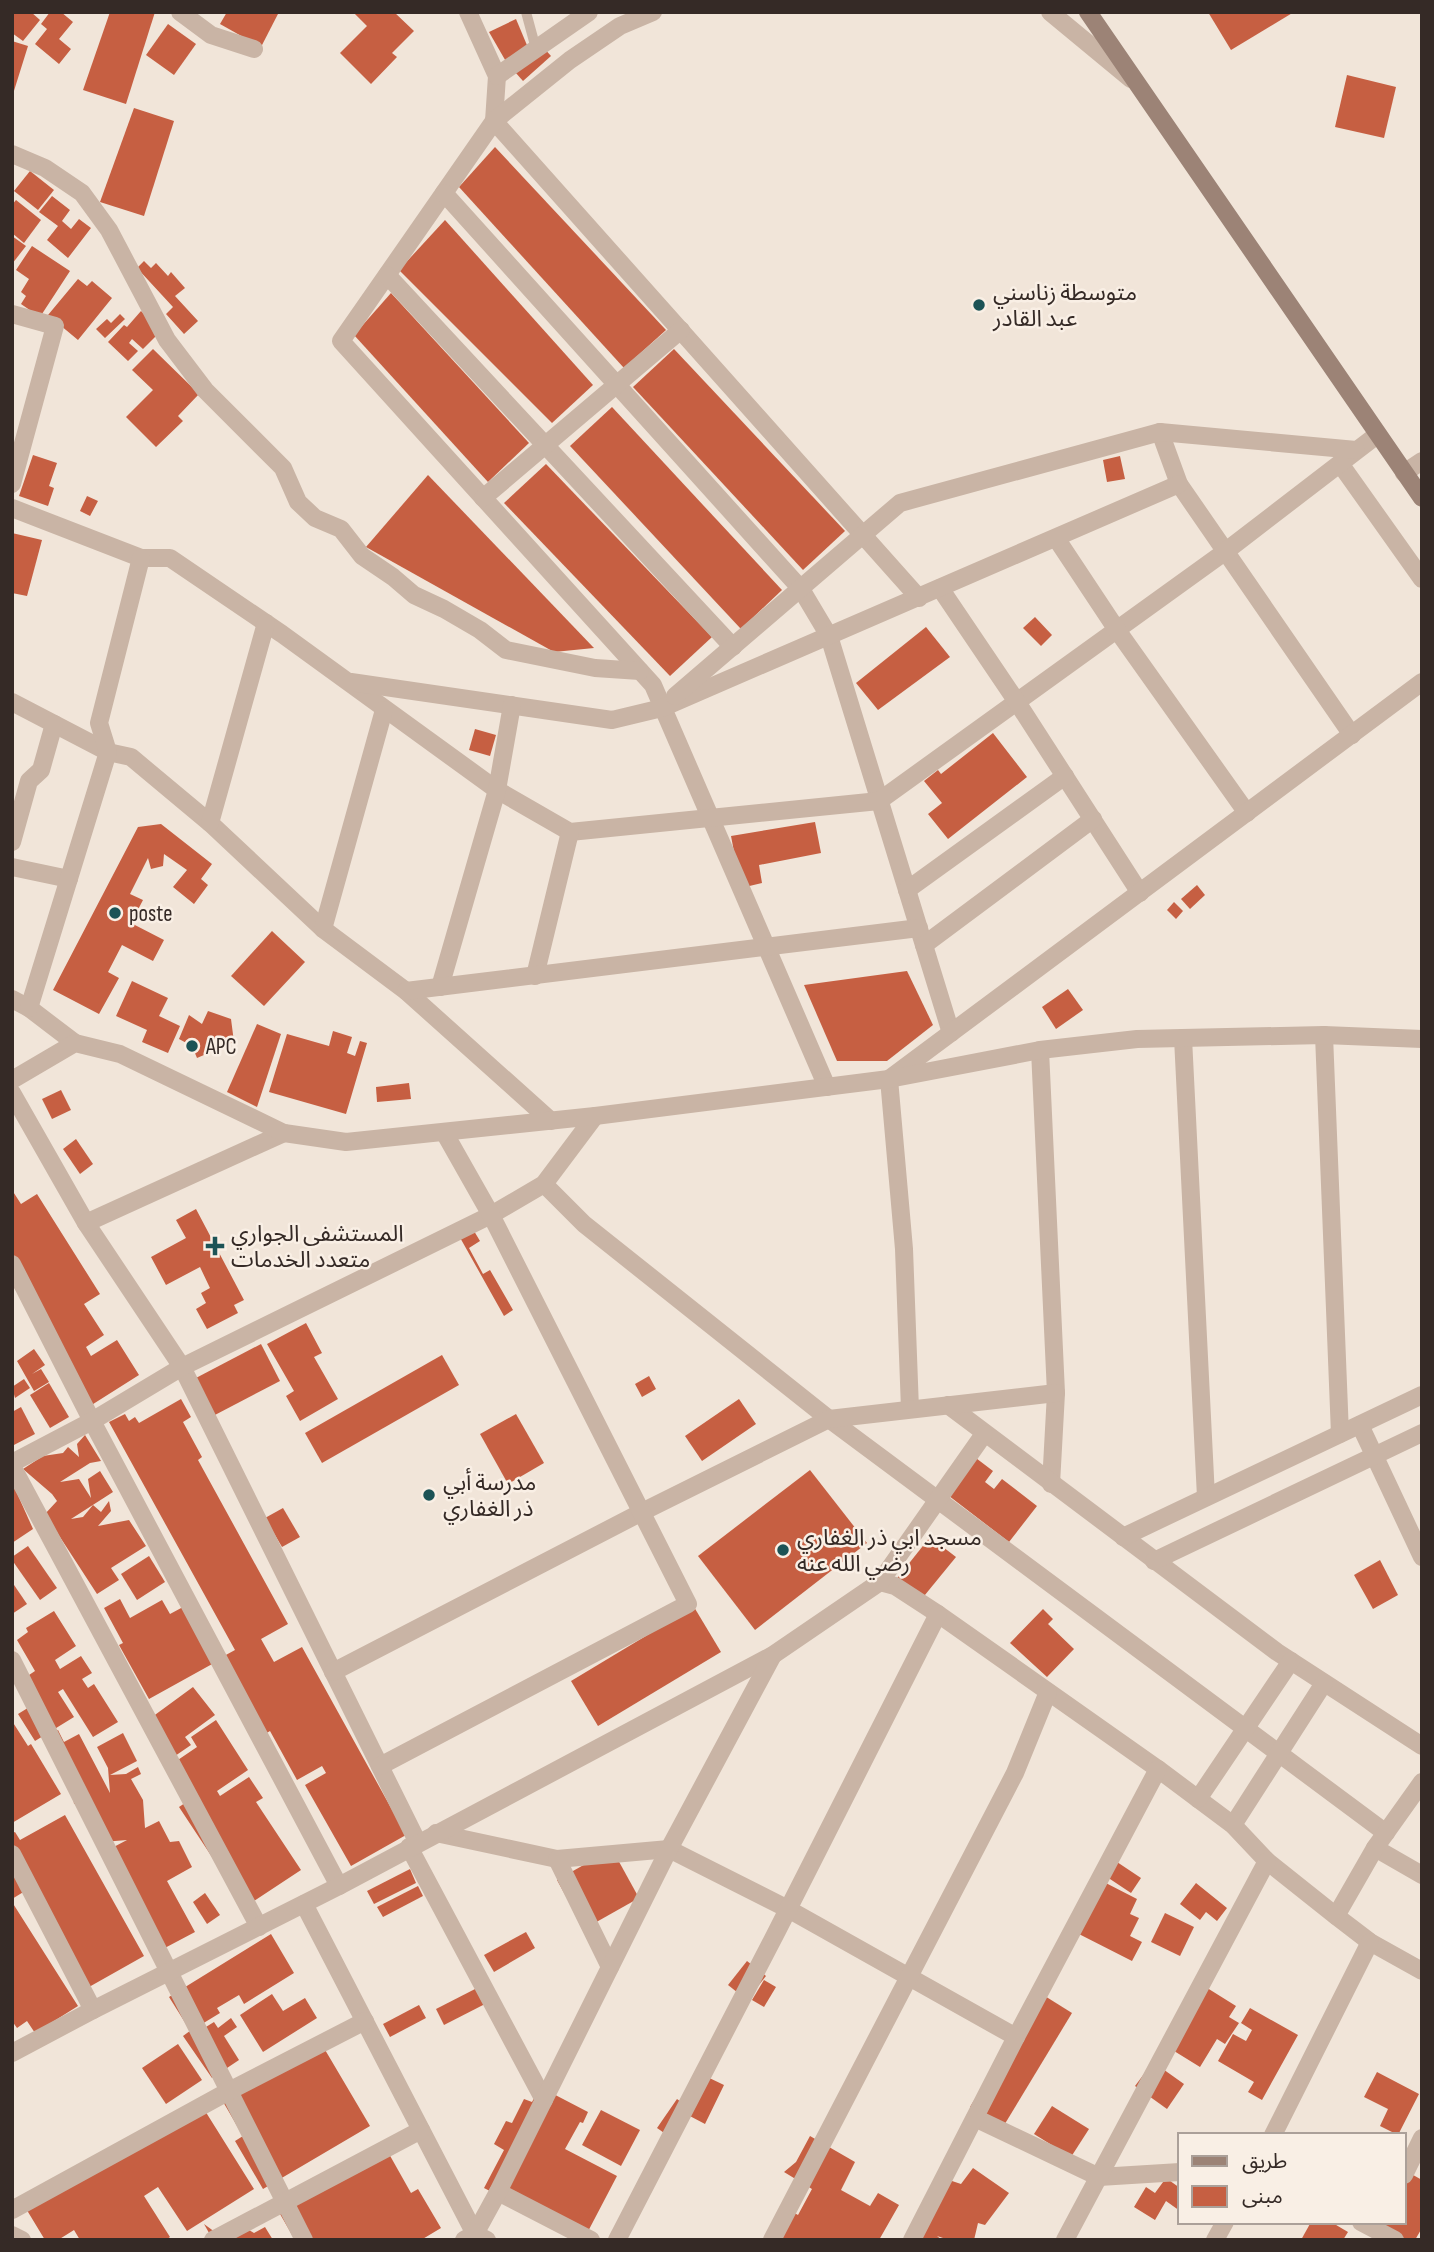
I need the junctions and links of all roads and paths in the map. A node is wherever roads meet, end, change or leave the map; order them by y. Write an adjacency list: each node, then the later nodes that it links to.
1 (180, 12): 8 (street)
2 (468, 12): 11 (street)
3 (526, 12): 10 (lane)
4 (589, 12): 10 (street)
5 (653, 12): 13 (street)
6 (1050, 12): 12 (street)
7 (1088, 12): 12 (main road)
8 (204, 19): 9 (street)
9 (254, 49)
10 (536, 49): 11 (street)
11 (497, 76): 13 (street)
12 (1138, 85): 21 (main road)
13 (494, 121): 15 (street); 18 (street)
14 (12, 154): 44 (street)
15 (444, 193): 16 (street); 19 (street)
16 (387, 275): 22 (street); 29 (street)
17 (12, 314): 27 (street)
18 (681, 331): 19 (street); 32 (street)
19 (616, 385): 22 (street); 38 (street)
20 (1160, 432): 23 (street); 28 (street); 32 (street)
21 (1377, 435): 23 (street); 26 (main road)
22 (546, 444): 29 (street); 43 (street)
23 (1356, 450): 25 (street)
24 (1422, 461): 26 (street)
25 (1341, 465): 34 (street); 36 (street)
26 (1404, 473): 30 (main road)
27 (12, 484)
28 (1179, 484): 33 (street); 34 (street)
29 (483, 498): 44 (street)
30 (1422, 498)
31 (12, 508): 35 (street)
32 (864, 536): 38 (street); 39 (street)
33 (1056, 538): 37 (street); 41 (street)
34 (1226, 551): 41 (street); 53 (street)
35 (141, 558): 40 (street); 54 (street)
36 (1422, 579)
37 (940, 588): 39 (street); 48 (street)
38 (802, 589): 42 (street); 43 (street)
39 (919, 597): 42 (street)
40 (266, 623): 45 (street); 61 (street)
41 (1117, 629): 48 (street); 58 (street)
42 (829, 636): 50 (street); 57 (street)
43 (733, 648): 50 (street)
44 (640, 671): 50 (street)
45 (348, 682): 49 (street); 51 (street)
46 (1422, 682): 53 (street)
47 (12, 702): 52 (street)
48 (1017, 702): 55 (street); 57 (street)
49 (512, 705): 50 (street); 56 (street)
50 (662, 708): 59 (street)
51 (384, 710): 56 (street); 68 (street)
52 (54, 724): 54 (street); 63 (street)
53 (1352, 735): 58 (street)
54 (108, 752): 61 (street); 65 (street)
55 (1065, 776): 60 (street); 66 (street)
56 (496, 790): 62 (street); 72 (street)
57 (879, 801): 59 (street); 66 (street)
58 (1247, 813): 67 (street)
59 (709, 818): 62 (street); 70 (street)
60 (1093, 819): 67 (street); 69 (street)
61 (209, 823): 68 (street)
62 (570, 832): 71 (street)
63 (12, 842)
64 (12, 867): 65 (street)
65 (69, 880): 75 (street)
66 (907, 890): 69 (street)
67 (1140, 893): 76 (street)
68 (323, 929): 73 (street)
69 (922, 937): 70 (street); 76 (street)
70 (766, 948): 71 (street); 84 (street)
71 (535, 976): 72 (street)
72 (440, 987): 73 (street)
73 (405, 991): 87 (street)
74 (12, 999): 75 (street)
75 (29, 1008): 80 (street)
76 (951, 1033): 82 (street)
77 (1324, 1035): 78 (street); 79 (street); 104 (street)
78 (1183, 1038): 81 (street); 108 (street)
79 (1422, 1040)
80 (75, 1044): 83 (street); 89 (street)
81 (1040, 1050): 82 (street); 95 (street)
82 (889, 1079): 84 (street); 98 (street)
83 (12, 1080)
84 (827, 1087): 86 (street)
85 (12, 1093): 92 (street)
86 (595, 1116): 87 (street); 90 (street)
87 (551, 1121): 88 (street)
88 (444, 1132): 89 (street); 91 (street)
89 (284, 1133): 92 (street)
90 (544, 1184): 91 (street); 99 (street)
91 (491, 1215): 94 (street); 110 (street)
92 (86, 1223): 94 (street)
93 (12, 1264): 100 (street)
94 (182, 1367): 100 (street); 119 (street)
95 (1056, 1393): 97 (street); 107 (street)
96 (1422, 1395): 101 (street)
97 (948, 1405): 98 (street); 103 (street)
98 (910, 1409): 99 (street)
99 (829, 1419): 109 (street); 110 (street)
100 (92, 1420): 106 (street); 138 (street)
101 (1360, 1424): 104 (street); 105 (street)
102 (1422, 1433): 105 (street)
103 (984, 1434): 107 (street); 109 (street)
104 (1340, 1434): 108 (street)
105 (1374, 1456): 112 (street); 113 (street)
106 (12, 1464): 142 (street)
107 (1051, 1484): 111 (street)
108 (1206, 1497): 111 (street)
109 (937, 1499): 114 (street); 122 (street)
110 (642, 1512): 119 (street); 125 (street)
111 (1123, 1537): 113 (street)
112 (1422, 1557)
113 (1154, 1561): 118 (street)
114 (880, 1582): 115 (street); 116 (street)
115 (938, 1614): 121 (street); 140 (street)
116 (773, 1655): 130 (street); 133 (street)
117 (12, 1660): 145 (street)
118 (1291, 1661): 120 (street); 122 (street)
119 (333, 1672): 125 (street)
120 (1324, 1683): 123 (street); 124 (street)
121 (1048, 1692): 126 (street); 147 (street)
122 (1245, 1728): 124 (street); 128 (street)
123 (1422, 1745)
124 (1278, 1752): 129 (street); 131 (street)
125 (380, 1766): 132 (street)
126 (1158, 1769): 128 (street); 150 (street)
127 (1422, 1782): 131 (street)
128 (1198, 1799): 129 (street)
129 (1233, 1825): 136 (street)
130 (436, 1833): 132 (street); 135 (street)
131 (1381, 1840): 137 (street); 141 (street)
132 (414, 1845): 138 (street); 153 (street)
133 (668, 1849): 135 (street); 140 (street); 144 (street)
134 (12, 1854): 148 (street)
135 (557, 1860): 144 (street)
136 (1267, 1861): 141 (street); 160 (street)
137 (1422, 1875)
138 (339, 1886): 139 (street)
139 (304, 1904): 142 (street); 149 (street)
140 (788, 1909): 147 (street); 173 (street)
141 (1336, 1916): 143 (street)
142 (259, 1927): 145 (street)
143 (1370, 1941): 146 (street); 156 (street)
144 (610, 1967): 153 (street)
145 (168, 1971): 148 (street); 152 (street)
146 (1422, 1971)
147 (909, 1976): 150 (street); 174 (street)
148 (93, 2010): 151 (street)
149 (365, 2021): 152 (street); 155 (street)
150 (1016, 2037): 154 (street)
151 (13, 2051)
152 (229, 2091): 162 (street); 163 (street)
153 (544, 2100): 161 (street)
154 (975, 2118): 160 (street); 175 (street)
155 (421, 2130): 162 (street); 168 (street)
156 (1274, 2133)
157 (1422, 2138): 158 (street)
158 (1406, 2171)
159 (1178, 2172): 160 (street)
160 (1099, 2177): 176 (street)
161 (498, 2192): 168 (street); 172 (street)
162 (285, 2203): 170 (street); 171 (street)
163 (12, 2210)
164 (1224, 2224): 177 (street)
165 (1365, 2224): 166 (street)
166 (1383, 2233)
167 (12, 2235): 169 (street)
168 (475, 2238)
169 (22, 2240)
170 (213, 2240)
171 (304, 2240)
172 (591, 2240)
173 (617, 2240)
174 (772, 2240)
175 (912, 2240)
176 (1065, 2240)
177 (1215, 2240)

